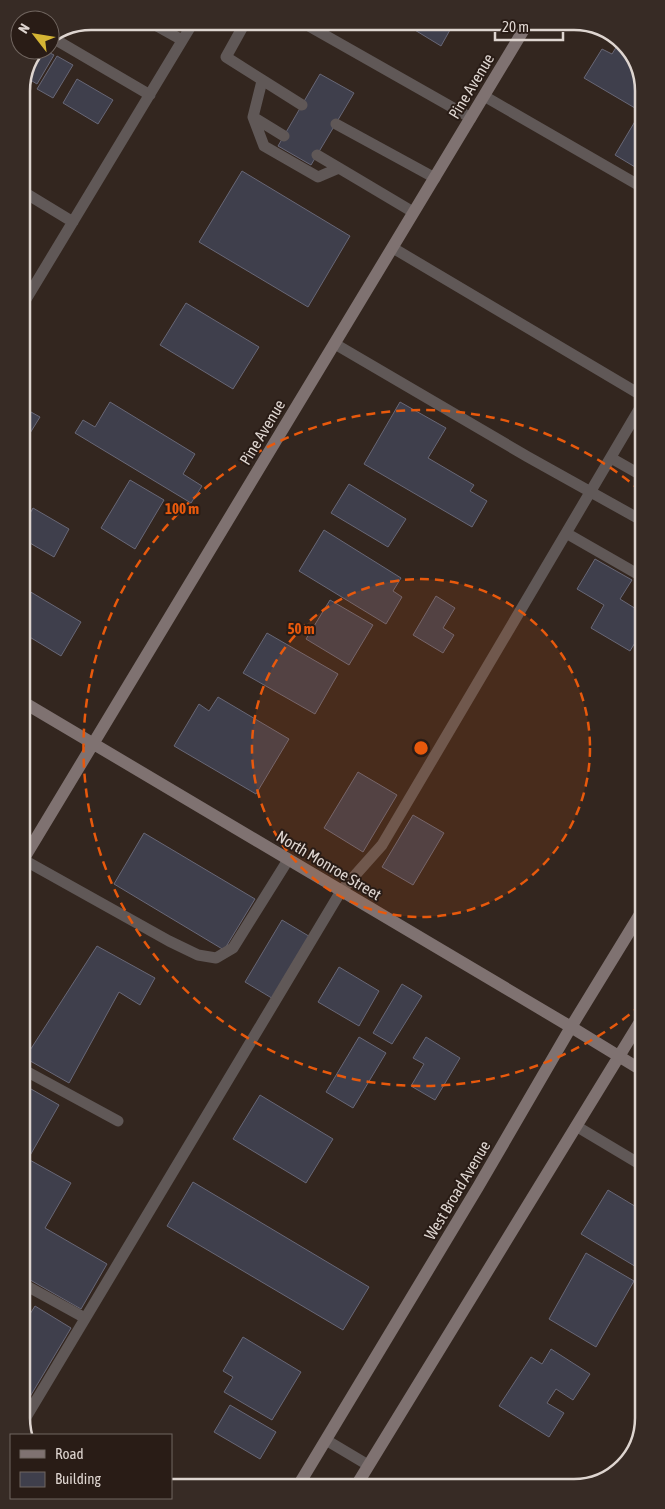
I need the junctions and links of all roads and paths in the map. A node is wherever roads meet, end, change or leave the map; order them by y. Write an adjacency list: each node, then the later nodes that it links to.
1 (164, 30): 6 (lane)
2 (188, 30): 6 (lane)
3 (241, 30): 8 (lane)
4 (316, 30): 13 (lane)
5 (524, 30): 10 (main road, Pine Avenue)
6 (182, 40): 9 (lane)
7 (60, 42): 9 (lane)
8 (262, 81): 11 (lane); 12 (lane)
9 (150, 95): 22 (lane)
10 (484, 96): 13 (main road, Pine Avenue); 19 (lane)
11 (302, 105)
12 (252, 117): 15 (lane); 17 (lane)
13 (471, 118): 18 (main road, Pine Avenue)
14 (336, 124): 18 (lane)
15 (284, 136)
16 (317, 155): 17 (lane)
17 (339, 168): 21 (lane)
18 (435, 178): 21 (main road, Pine Avenue)
19 (635, 183)
20 (30, 196): 22 (lane)
21 (413, 212): 23 (main road, Pine Avenue)
22 (73, 222): 24 (lane)
23 (393, 248): 25 (main road, Pine Avenue); 26 (lane)
24 (30, 293)
25 (335, 344): 30 (lane); 35 (main road, Pine Avenue)
26 (635, 391)
27 (635, 416): 28 (lane)
28 (611, 458): 29 (lane); 30 (lane)
29 (635, 472)
30 (590, 492): 31 (lane); 32 (lane)
31 (635, 517)
32 (566, 533): 33 (lane); 39 (lane)
33 (635, 573)
34 (30, 706): 35 (main road, North Monroe Street)
35 (93, 744): 36 (main road, Pine Avenue); 37 (main road, North Monroe Street)
36 (30, 850)
37 (288, 860): 38 (lane); 39 (main road, North Monroe Street)
38 (30, 863)
39 (340, 891): 41 (main road, North Monroe Street); 50 (lane)
40 (635, 922): 41 (main road, West Broad Avenue)
41 (571, 1027): 43 (main road, North Monroe Street); 52 (main road, West Broad Avenue)
42 (635, 1030): 43 (main road)
43 (619, 1056): 44 (main road, North Monroe Street); 47 (main road)
44 (635, 1066)
45 (30, 1073): 46 (lane)
46 (118, 1121)
47 (576, 1126): 48 (lane); 53 (main road)
48 (635, 1161)
49 (30, 1288): 50 (lane)
50 (85, 1318): 51 (lane)
51 (30, 1411)
52 (326, 1440): 53 (lane); 54 (main road, West Broad Avenue)
53 (368, 1466): 55 (main road)
54 (302, 1479)
55 (360, 1479)

